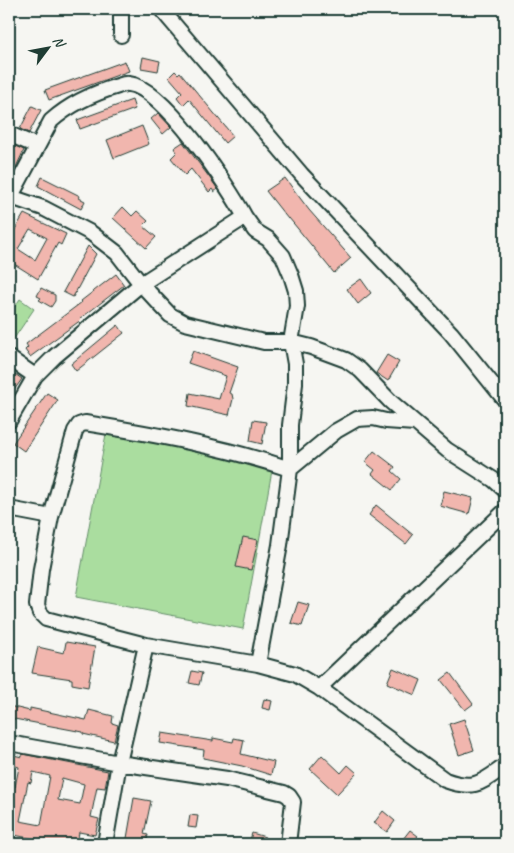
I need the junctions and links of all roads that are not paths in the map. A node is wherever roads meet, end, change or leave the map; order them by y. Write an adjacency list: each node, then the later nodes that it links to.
1 (121, 9): 3 (street)
2 (161, 9): 12 (street)
3 (121, 36)
4 (9, 134): 5 (street)
5 (37, 146): 6 (street); 7 (street)
6 (10, 198): 8 (street)
7 (245, 217): 8 (street); 9 (street)
8 (141, 284): 9 (street); 11 (street)
9 (291, 342): 14 (street); 15 (street)
10 (9, 358): 11 (street)
11 (35, 376): 13 (street)
12 (505, 400)
13 (9, 421)
14 (415, 423): 15 (street); 16 (street)
15 (290, 469): 19 (street); 21 (street)
16 (505, 490)
17 (9, 508): 19 (street)
18 (505, 511): 22 (street)
19 (51, 517): 20 (street)
20 (146, 645): 21 (street); 24 (street)
21 (258, 664): 22 (street)
22 (319, 688): 25 (street)
23 (9, 743): 24 (street)
24 (119, 763): 26 (street); 27 (street)
25 (505, 766)
26 (105, 844)
27 (288, 844)

